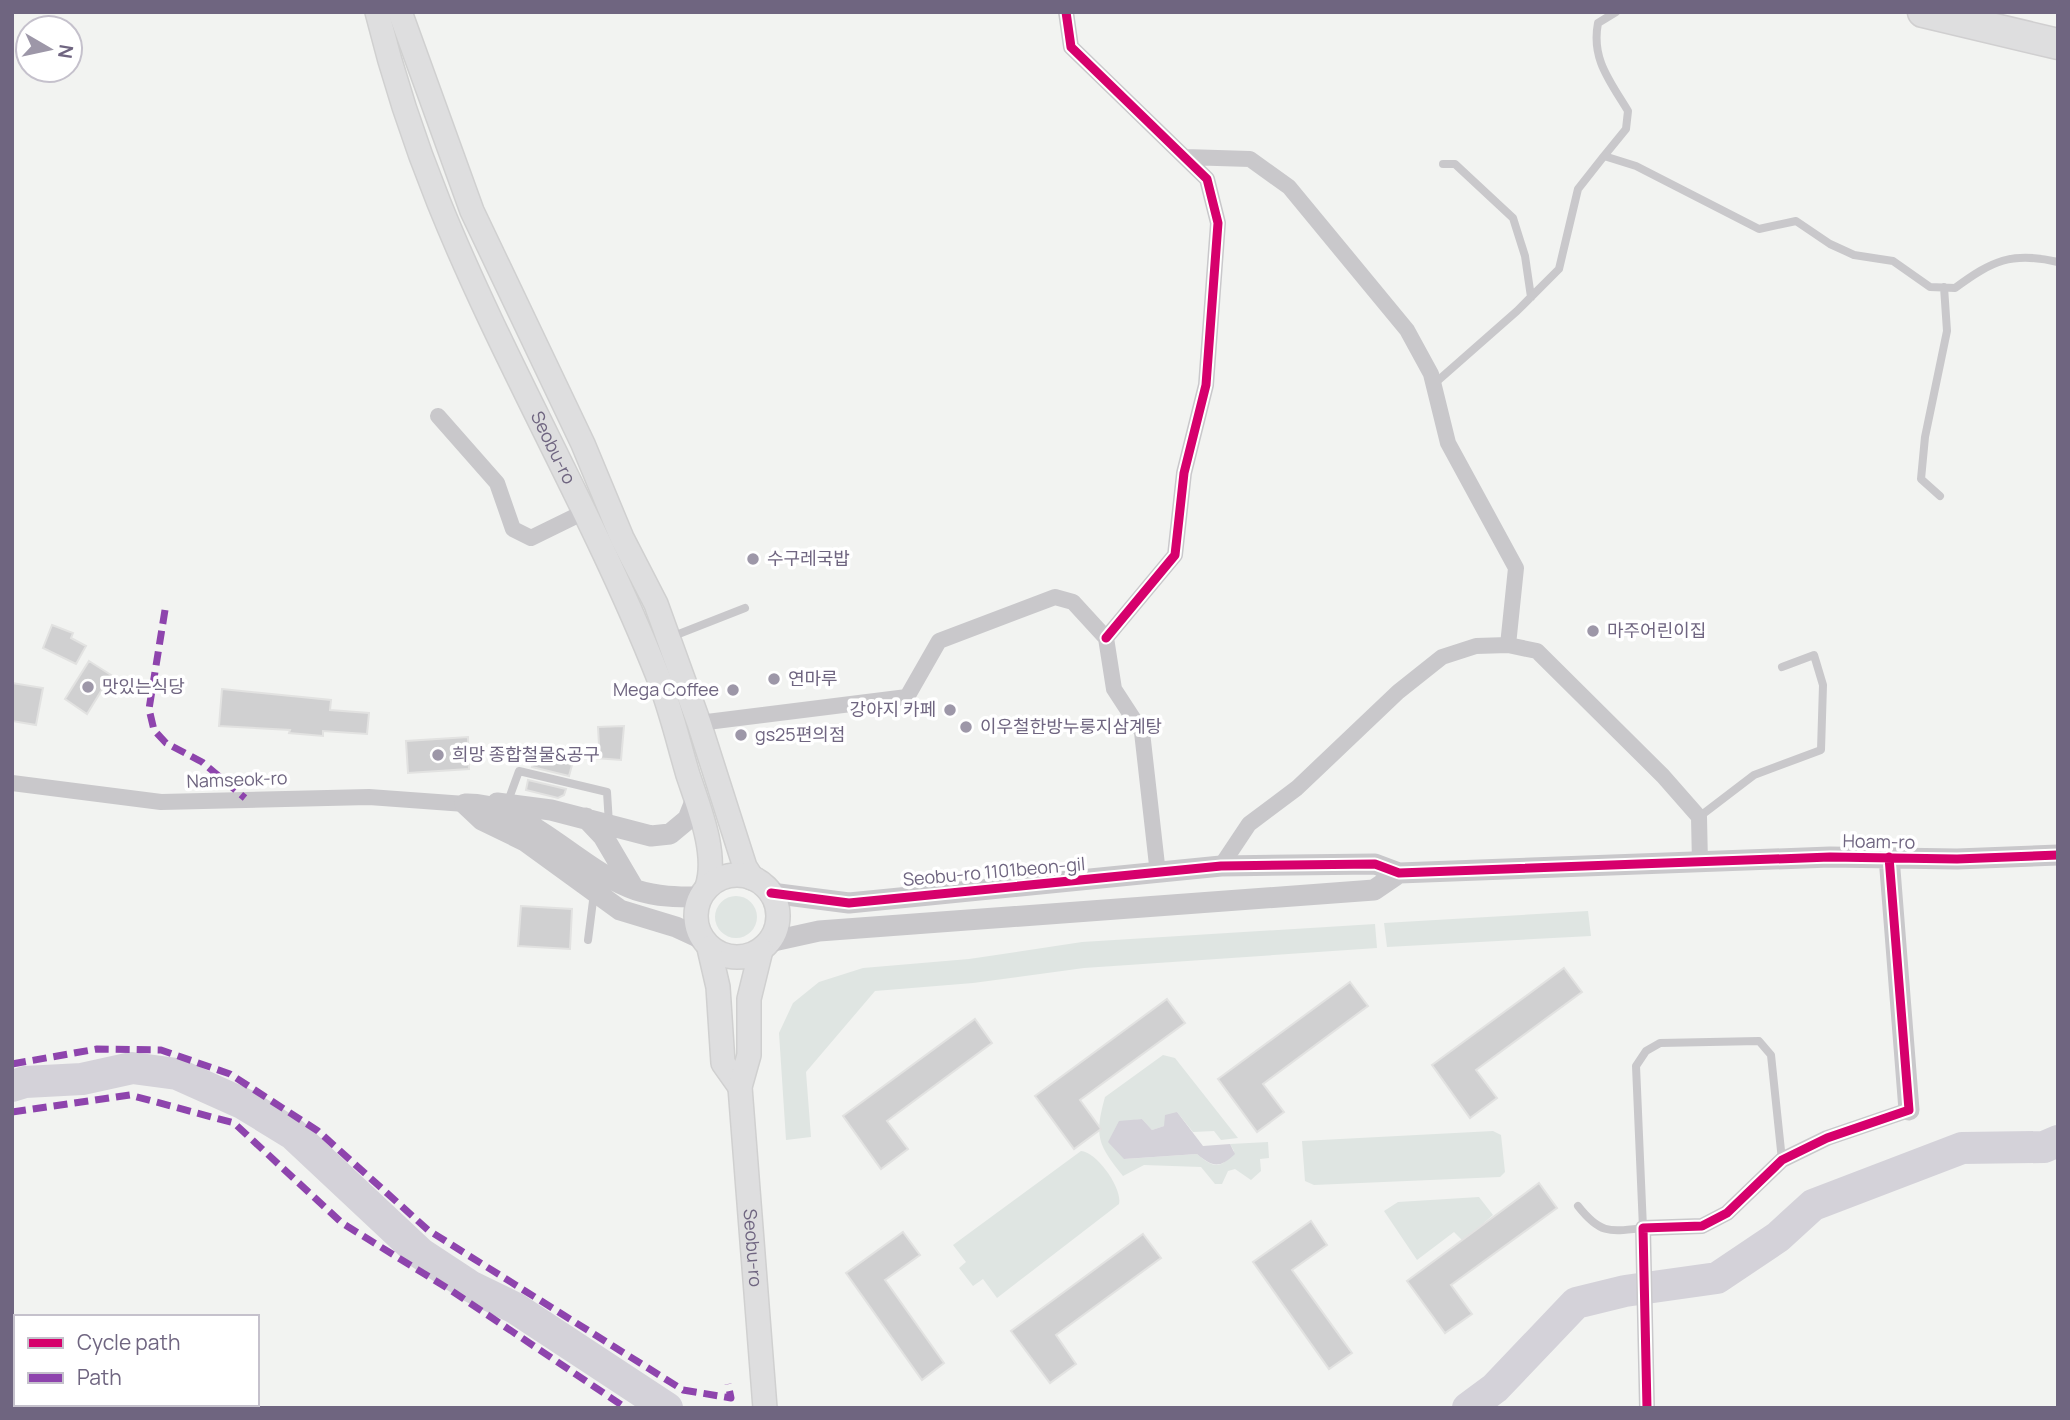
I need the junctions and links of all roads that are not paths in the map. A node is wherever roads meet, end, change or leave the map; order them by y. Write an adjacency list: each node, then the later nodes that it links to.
1 (377, 12): 16 (main road, Seobu-ro)
2 (400, 12): 18 (main road, Seobu-ro)
3 (1066, 12): 8 (street)
4 (1616, 12): 7 (lane)
5 (1923, 12): 6 (highway)
6 (2058, 44)
7 (1604, 156): 11 (lane); 12 (lane)
8 (1185, 158): 13 (street); 19 (street)
9 (1443, 164): 12 (lane)
10 (2058, 262): 11 (lane)
11 (1944, 287): 15 (lane)
12 (1531, 297): 13 (lane)
13 (1434, 384): 20 (street)
14 (438, 416): 16 (street)
15 (1940, 496)
16 (584, 512): 24 (main road, Seobu-ro)
17 (745, 608): 18 (lane)
18 (668, 638): 22 (main road, Seobu-ro)
19 (1106, 638): 22 (street); 35 (street)
20 (1508, 645): 27 (street); 33 (street)
21 (1782, 667): 27 (lane)
22 (699, 723): 36 (main road, Seobu-ro)
23 (12, 782): 25 (street, Namseok-ro)
24 (696, 799): 29 (street); 38 (main road, Seobu-ro)
25 (474, 804): 26 (street); 37 (street); 39 (street)
26 (507, 804): 28 (street); 29 (lane)
27 (1699, 817): 32 (street)
28 (586, 818): 29 (street); 37 (street)
29 (609, 824)
30 (2058, 855): 31 (street, Hoam-ro)
31 (1889, 857): 32 (street, Hoam-ro); 45 (street)
32 (1700, 864): 34 (street, Hoam-ro)
33 (1221, 866): 34 (street, Seobu-ro 1101beon-gil); 35 (street, Seobu-ro 1101beon-gil)
34 (1399, 873): 43 (street)
35 (1157, 874): 40 (street, Seobu-ro 1101beon-gil)
36 (752, 878): 38 (main road); 40 (main road)
37 (634, 889): 38 (street)
38 (703, 892): 42 (main road)
39 (594, 893): 41 (lane); 42 (street)
40 (771, 893): 43 (main road)
41 (588, 940)
42 (706, 944): 43 (main road); 44 (main road, Seobu-ro)
43 (765, 946): 44 (main road, Seobu-ro)
44 (740, 1087): 49 (main road, Seobu-ro)
45 (1909, 1110): 46 (street)
46 (1782, 1160): 48 (street); 48 (lane)
47 (1578, 1206): 48 (lane)
48 (1643, 1228): 50 (street)
49 (765, 1408)
50 (1647, 1408)

